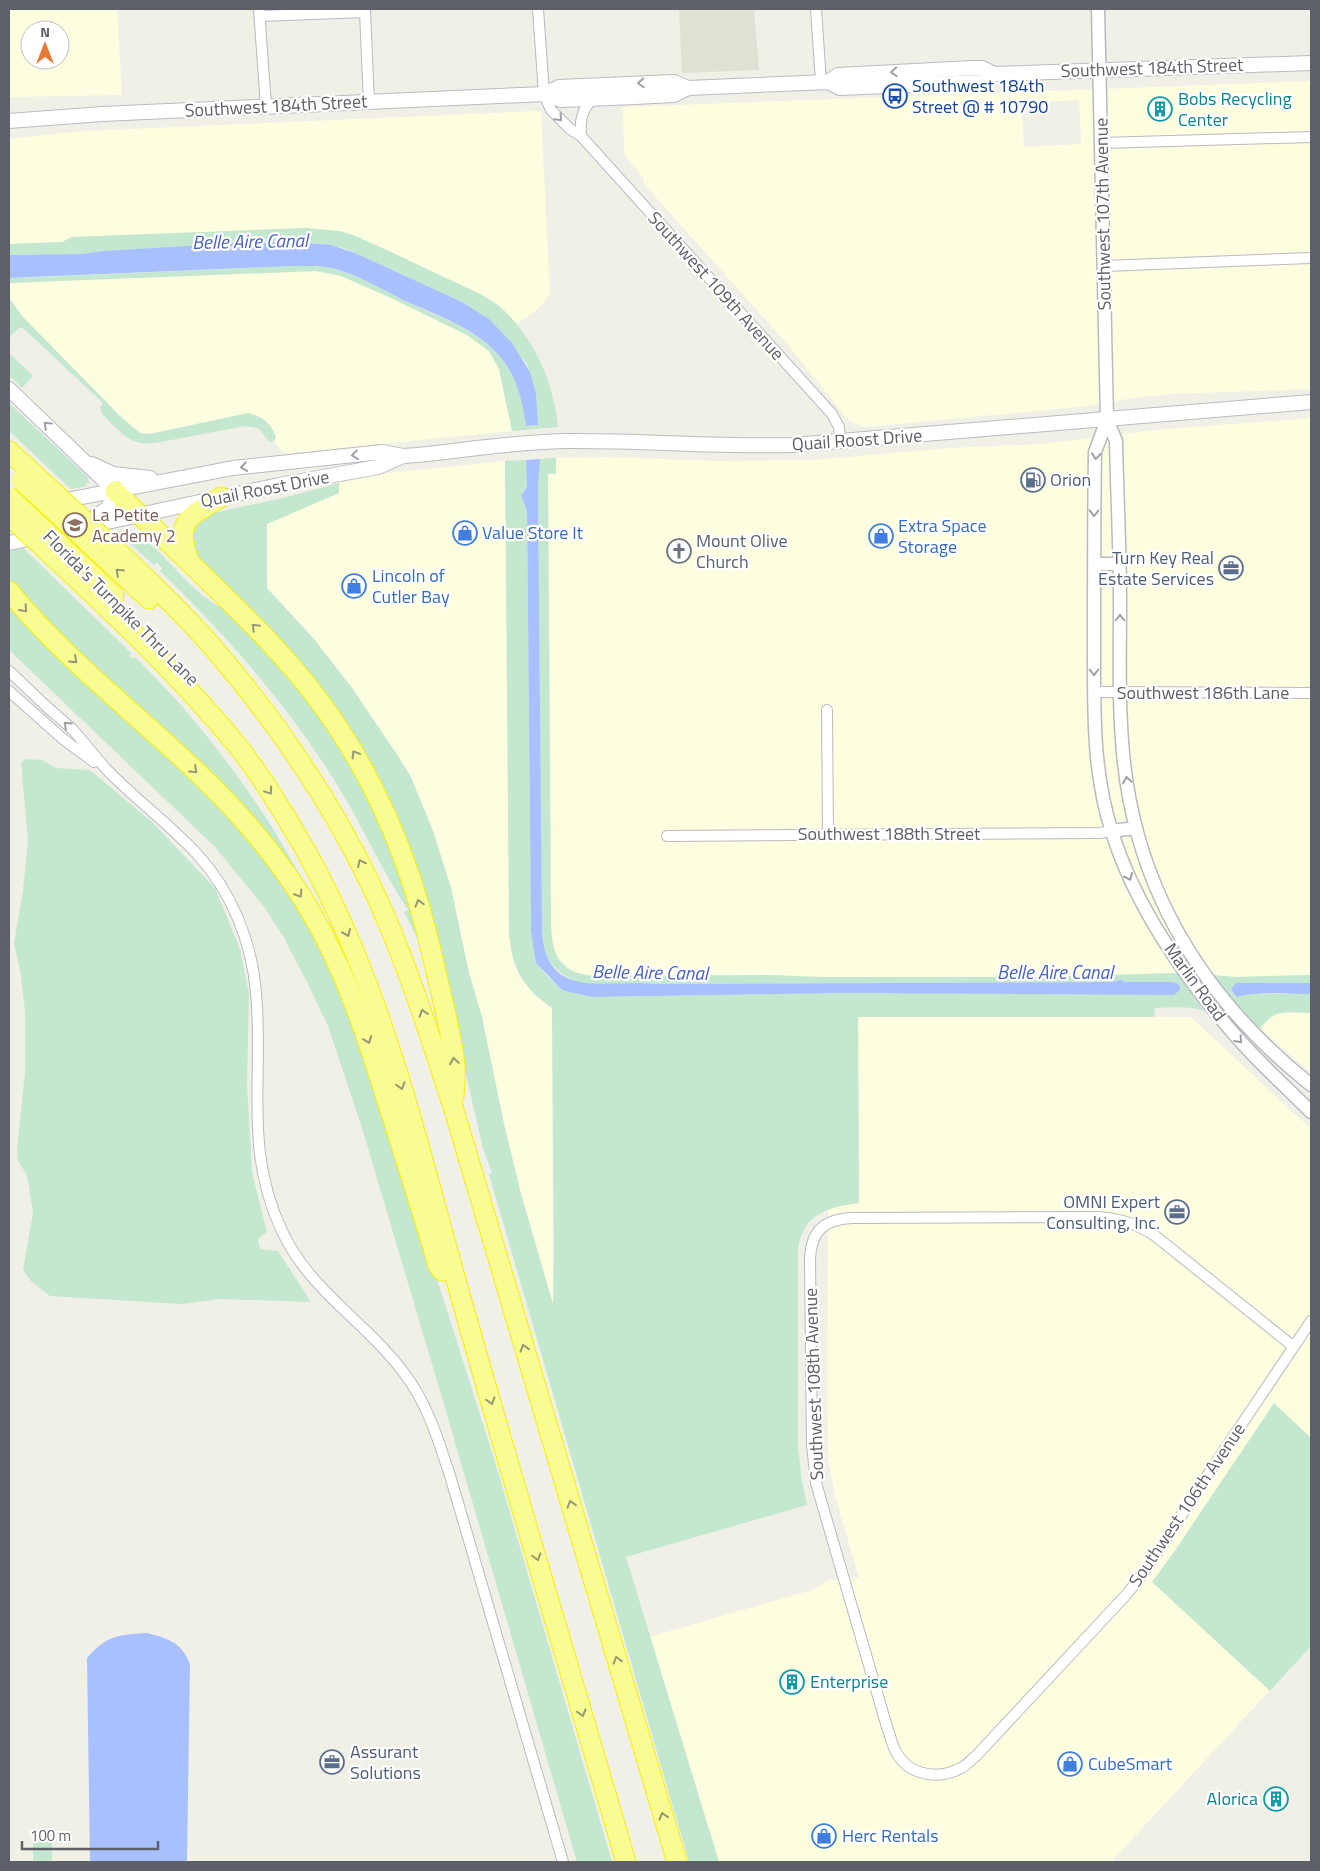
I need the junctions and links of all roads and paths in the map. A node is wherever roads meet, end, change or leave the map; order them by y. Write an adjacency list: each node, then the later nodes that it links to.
1 (538, 9): 9 (street, Southwest 109th Avenue)
2 (816, 9): 7 (street)
3 (1098, 9): 6 (street, Southwest 107th Avenue)
4 (260, 13): 11 (street); 12 (street)
5 (1311, 62): 6 (main road, Southwest 184th Street)
6 (1101, 70): 7 (main road, Southwest 184th Street); 16 (street, Southwest 107th Avenue)
7 (824, 82): 8 (main road, Southwest 184th Street)
8 (688, 88): 9 (main road, Southwest 184th Street, one-way to 9); 10 (main road, Southwest 184th Street)
9 (544, 94): 10 (main road, Southwest 184th Street); 11 (main road, Southwest 184th Street); 14 (street, Southwest 109th Avenue, one-way to 14)
10 (593, 99): 14 (street)
11 (369, 102): 12 (main road, Southwest 184th Street)
12 (266, 107): 13 (main road, Southwest 184th Street)
13 (9, 121)
14 (581, 136): 22 (street, Southwest 109th Avenue)
15 (1311, 137): 16 (street)
16 (1102, 143): 18 (street, Southwest 107th Avenue)
17 (1311, 258): 18 (street)
18 (1104, 266): 21 (street, Southwest 107th Avenue)
19 (9, 389): 25 (main road, one-way to 19)
20 (1311, 402): 21 (main road, Quail Roost Drive)
21 (1107, 420): 22 (main road, Quail Roost Drive); 38 (street, Southwest 107th Avenue, one-way to 38); 39 (street, Southwest 107th Avenue)
22 (840, 442): 24 (main road, Quail Roost Drive)
23 (9, 451): 26 (highway)
24 (403, 456): 27 (main road, Quail Roost Drive, one-way to 27); 29 (main road, Quail Roost Drive)
25 (82, 459): 27 (main road); 28 (main road)
26 (22, 476): 53 (highway, one-way to 26, bridge)
27 (171, 480): 28 (main road, Quail Roost Drive)
28 (115, 491): 31 (main road, Quail Roost Drive); 33 (highway); 34 (main road)
29 (221, 497): 33 (main road, Quail Roost Drive); 37 (highway)
30 (9, 498): 36 (highway, Florida's Turnpike Thru Lane, bridge)
31 (9, 511)
32 (9, 516): 36 (highway, bridge)
33 (141, 516): 34 (main road, Quail Roost Drive); 37 (highway)
34 (79, 528): 35 (main road, Quail Roost Drive)
35 (9, 543)
36 (66, 560): 55 (highway, one-way to 55)
37 (190, 561): 53 (highway, one-way to 37)
38 (1094, 564): 39 (street); 43 (street, Southwest 107th Avenue, one-way to 43)
39 (1119, 564): 44 (street, Southwest 107th Avenue, one-way to 39)
40 (9, 592): 55 (highway, one-way to 55)
41 (9, 671): 47 (street, one-way to 41)
42 (9, 691): 47 (street)
43 (1094, 692): 44 (street, Southwest 186th Lane); 49 (street, Southwest 107th Avenue)
44 (1121, 693): 45 (street, Southwest 186th Lane); 48 (street, Southwest 107th Avenue, one-way to 44)
45 (1311, 693)
46 (828, 710): 50 (street)
47 (111, 774): 59 (street)
48 (1136, 828): 49 (street); 52 (street, Marlin Road)
49 (1111, 831): 50 (street, Southwest 188th Street); 54 (street, Marlin Road, one-way to 54)
50 (828, 835): 51 (street, Southwest 188th Street)
51 (667, 836)
52 (1311, 1085)
53 (454, 1110): 61 (highway, one-way to 53)
54 (1311, 1112)
55 (462, 1304): 60 (highway, one-way to 60)
56 (1311, 1321): 57 (street, Southwest 106th Avenue)
57 (1294, 1347): 58 (street, Southwest 106th Avenue); 58 (street, Southwest 108th Avenue)
58 (937, 1775)
59 (563, 1862)
60 (626, 1862)
61 (677, 1862)

